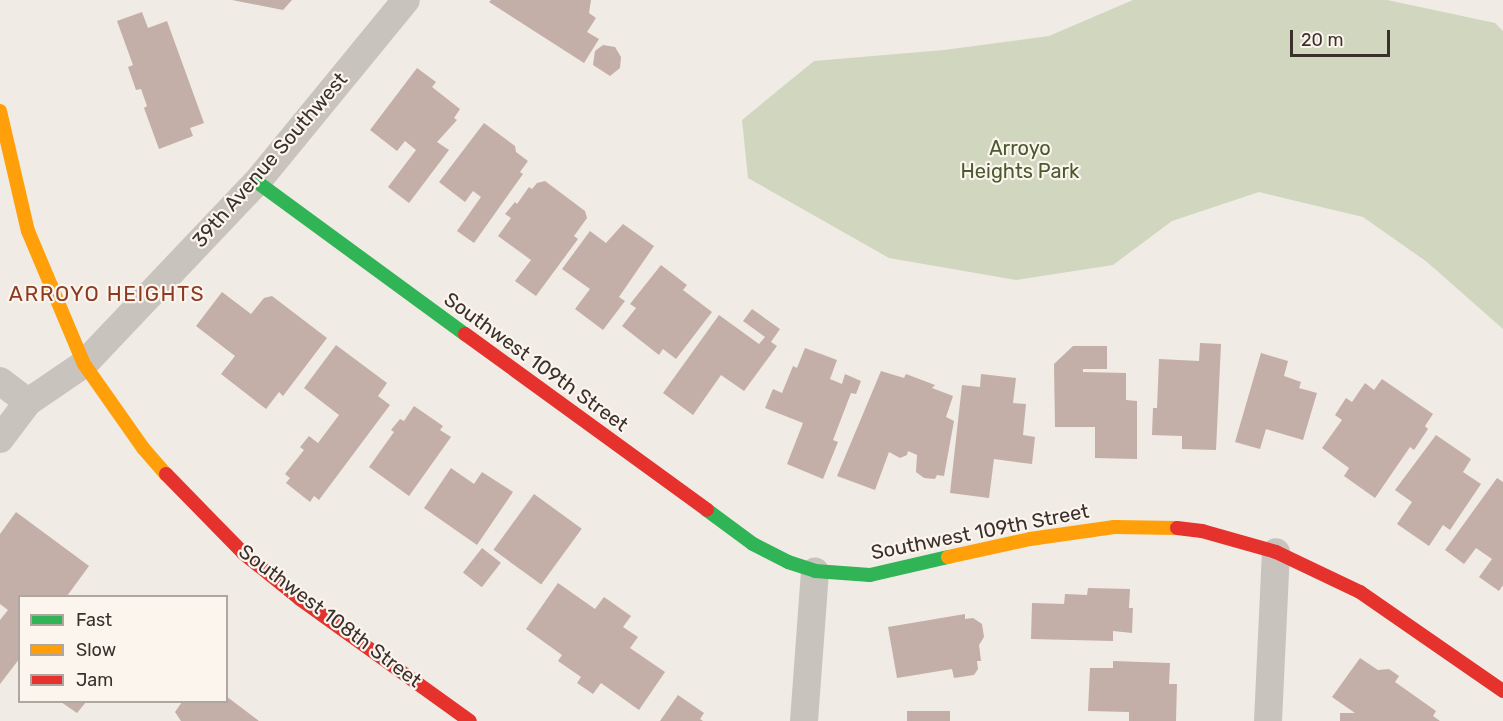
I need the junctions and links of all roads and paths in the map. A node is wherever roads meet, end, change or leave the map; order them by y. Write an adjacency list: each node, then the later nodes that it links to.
1 (406, 0): 3 (street, 39th Avenue Southwest)
2 (0, 111): 4 (street, Southwest 108th Street)
3 (257, 182): 4 (street, 39th Avenue Southwest); 9 (street, Southwest 109th Street)
4 (84, 364): 6 (street, 39th Avenue Southwest); 11 (street, Southwest 108th Street)
5 (0, 381): 6 (street)
6 (28, 402): 7 (street, 39th Avenue Southwest)
7 (0, 439)
8 (1276, 552): 9 (street, Southwest 109th Street); 10 (street, Southwest 109th Street); 13 (street)
9 (815, 571): 12 (street)
10 (1503, 691)
11 (471, 721)
12 (804, 721)
13 (1268, 721)

